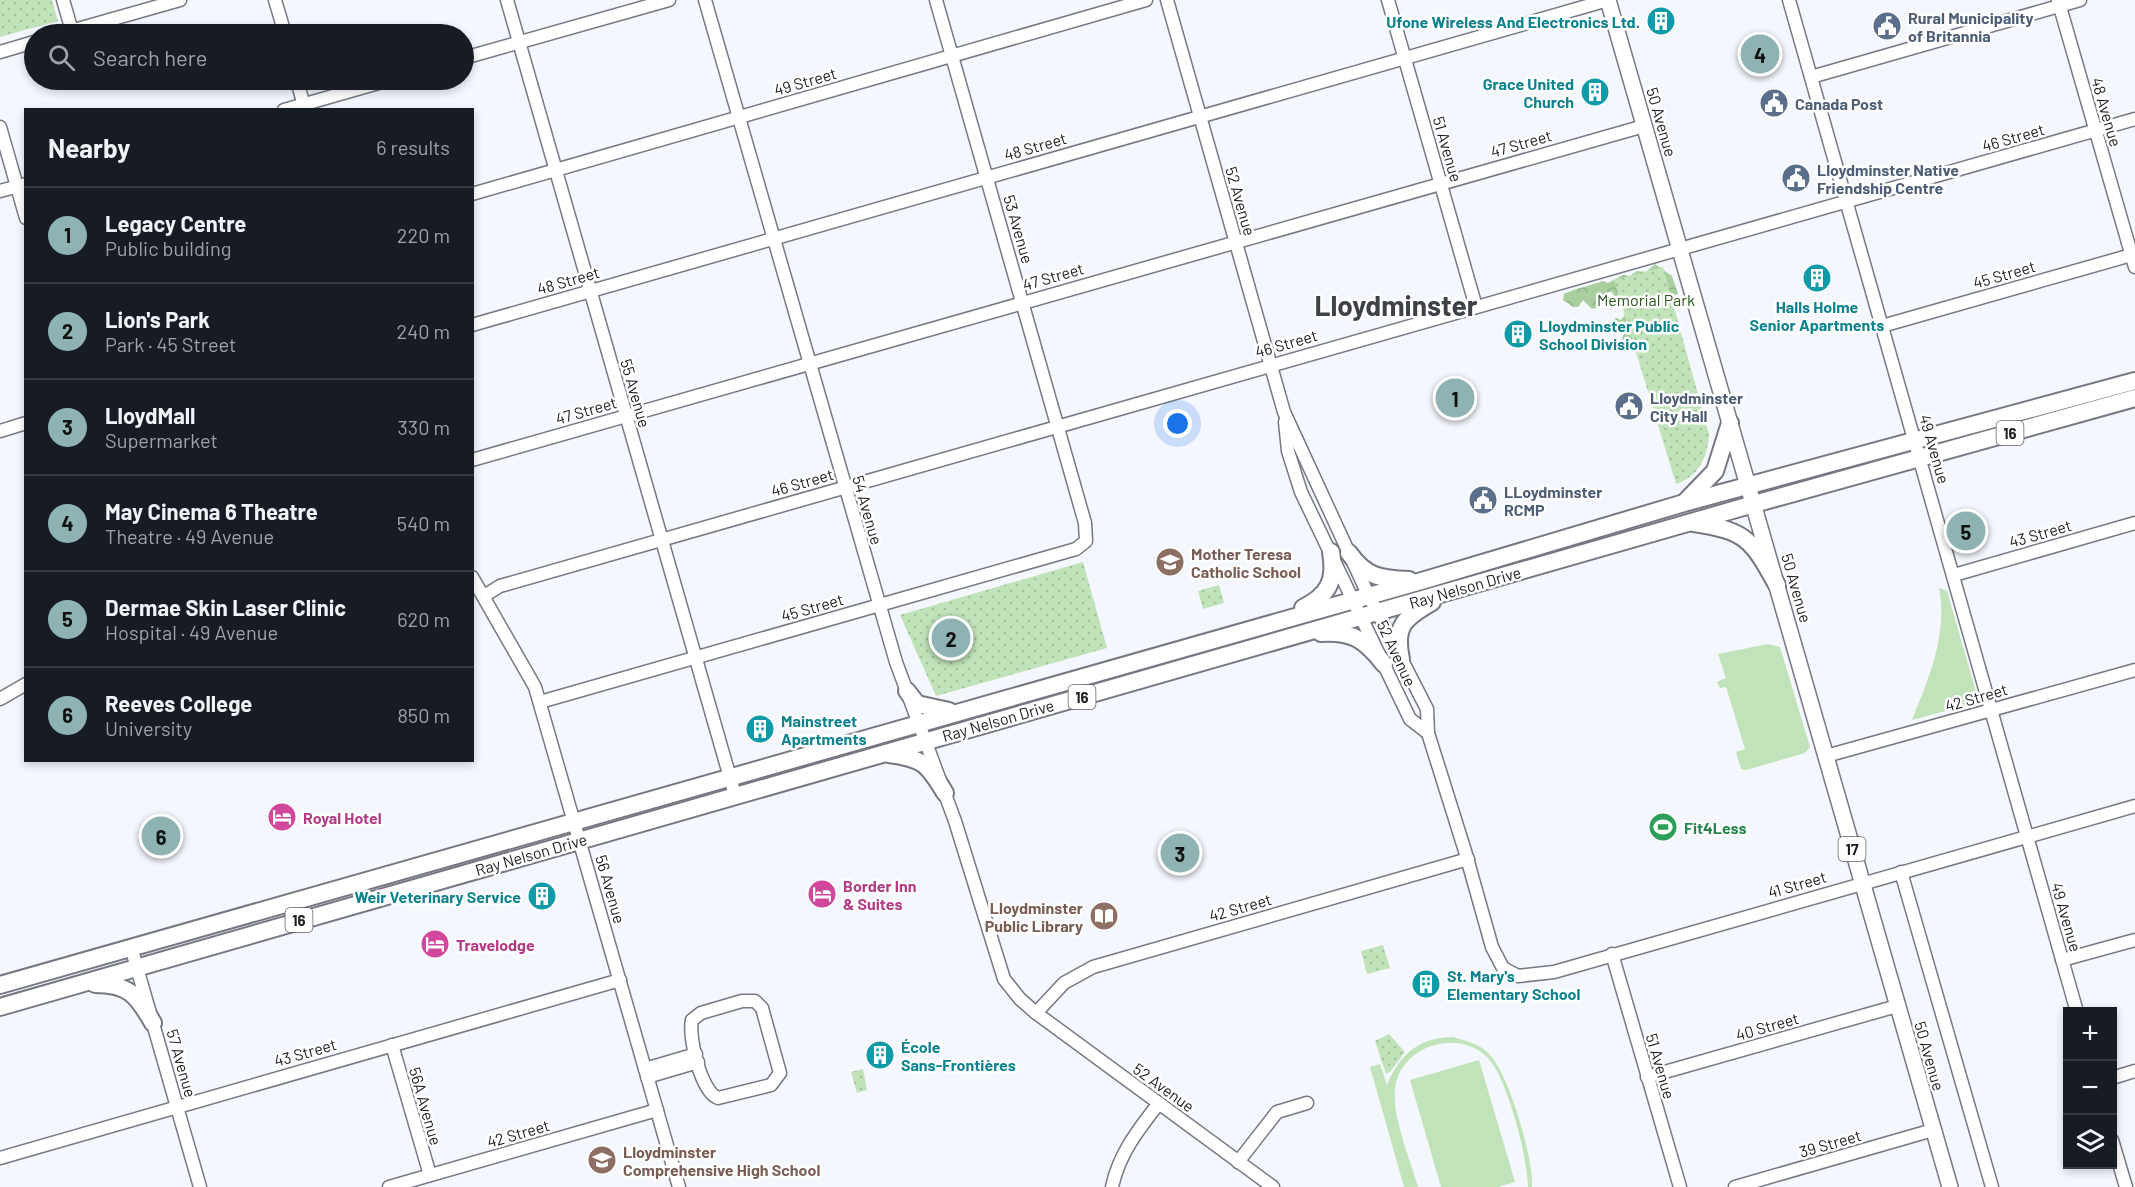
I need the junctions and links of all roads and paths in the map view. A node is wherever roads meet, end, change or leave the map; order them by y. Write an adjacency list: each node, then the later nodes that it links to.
1 (63, 0): 15 (street)
2 (180, 0): 16 (street)
3 (275, 0): 17 (street)
4 (507, 0): 18 (street, 55 Avenue)
5 (669, 0): 18 (street)
6 (705, 0): 28 (street, 54 Avenue)
7 (936, 0): 22 (street, 53 Avenue)
8 (1146, 0): 22 (street, 49 Street)
9 (1167, 0): 29 (street, 52 Avenue)
10 (1388, 0): 23 (street, 51 Avenue)
11 (1608, 0): 23 (street, 48 Street); 31 (main road, 50 Avenue)
12 (1789, 0): 24 (street, 49 Avenue)
13 (2080, 0): 14 (street)
14 (2059, 3): 24 (street); 33 (street, 48 Avenue)
15 (65, 24)
16 (97, 24)
17 (282, 24)
18 (519, 43): 21 (street); 34 (street, 55 Avenue)
19 (24, 45): 20 (street)
20 (0, 52)
21 (474, 55)
22 (952, 56): 28 (street, 49 Street); 35 (street, 53 Avenue)
23 (1405, 58): 29 (street, 48 Street); 36 (street, 51 Avenue)
24 (1811, 77): 40 (street, 49 Avenue)
25 (300, 90): 27 (street)
26 (358, 90): 27 (street)
27 (304, 107)
28 (739, 117): 34 (street, 49 Street); 42 (street, 54 Avenue)
29 (1199, 117): 35 (street, 48 Street); 43 (street, 52 Avenue)
30 (2135, 119): 33 (street, 46 Street)
31 (1644, 126): 36 (street, 47 Street); 44 (main road, 50 Avenue)
32 (0, 127): 37 (street)
33 (2096, 130): 40 (street, 46 Street); 45 (street, 48 Avenue)
34 (555, 170): 39 (street, 49 Street); 47 (street, 55 Avenue)
35 (987, 177): 42 (street, 48 Street); 48 (street, 53 Avenue)
36 (1441, 183): 43 (street, 47 Street); 49 (street, 51 Avenue)
37 (21, 185): 38 (street); 41 (street)
38 (0, 191)
39 (474, 193)
40 (1846, 201): 44 (street, 46 Street); 51 (street, 49 Avenue)
41 (24, 205)
42 (773, 239): 47 (street, 48 Street); 52 (street, 54 Avenue)
43 (1235, 241): 48 (street, 47 Street); 53 (street, 52 Avenue)
44 (1679, 249): 49 (street, 46 Street); 58 (main road, 50 Avenue)
45 (2133, 254): 46 (street, 48 Avenue); 51 (street, 45 Street)
46 (2135, 267)
47 (590, 291): 50 (street, 48 Street); 57 (street, 55 Avenue)
48 (1023, 302): 52 (street, 47 Street); 60 (street, 53 Avenue)
49 (1476, 307): 53 (street, 46 Street)
50 (474, 324)
51 (1882, 326): 62 (street, 49 Avenue)
52 (809, 364): 57 (street, 47 Street); 66 (street, 54 Avenue)
53 (1270, 365): 56 (street, 52 Avenue); 60 (street, 46 Street)
54 (2135, 381): 62 (highway, Ray Nelson Drive / 16)
55 (2135, 398): 63 (highway, Ray Nelson Drive / 16)
56 (1284, 412): 73 (street, 52 Avenue); 74 (street, 52 Avenue)
57 (625, 416): 64 (street, 47 Street); 72 (street, 55 Avenue)
58 (1730, 423): 65 (main road, 50 Avenue); 67 (highway)
59 (24, 424): 61 (street)
60 (1058, 426): 66 (street, 46 Street); 71 (street, 53 Avenue)
61 (0, 431)
62 (1915, 441): 63 (street, 49 Avenue); 65 (highway, Ray Nelson Drive / 16)
63 (1920, 458): 68 (highway, Ray Nelson Drive / 16); 75 (street, 49 Avenue)
64 (474, 459)
65 (1749, 485): 67 (highway, Ray Nelson Drive / 16); 68 (main road, 50 Avenue)
66 (844, 487): 72 (street, 46 Street); 82 (street, 54 Avenue)
67 (1684, 503): 77 (highway, Ray Nelson Drive / 16)
68 (1754, 503): 69 (highway, Ray Nelson Drive / 16); 78 (main road, 50 Avenue / 17)
69 (1690, 522): 78 (highway); 79 (highway, Ray Nelson Drive / 16)
70 (2135, 523): 75 (street, 43 Street)
71 (1087, 537): 82 (street, 45 Street)
72 (662, 540): 80 (street, 46 Street); 87 (street, 55 Avenue)
73 (1331, 552): 81 (street, 52 Avenue); 84 (highway)
74 (1349, 553): 77 (highway); 81 (street, 52 Avenue)
75 (1954, 575): 96 (street, 49 Avenue)
76 (474, 580): 80 (street, 56 Avenue)
77 (1425, 580): 81 (highway, Ray Nelson Drive / 16)
78 (1777, 585): 102 (main road, 50 Avenue / 17)
79 (1452, 591): 83 (highway, Ray Nelson Drive / 16); 88 (highway)
80 (484, 596): 95 (street, 56 Avenue)
81 (1362, 598): 83 (street, 52 Avenue); 84 (highway, Ray Nelson Drive / 16)
82 (879, 605): 87 (street, 45 Street); 93 (street, 54 Avenue)
83 (1369, 614): 85 (highway, Ray Nelson Drive / 16); 88 (street, 52 Avenue); 89 (street, 52 Avenue)
84 (1280, 621): 97 (highway, Ray Nelson Drive / 16)
85 (1296, 635): 86 (highway, Ray Nelson Drive / 16); 89 (highway)
86 (1239, 652): 90 (highway); 100 (highway, Ray Nelson Drive / 16)
87 (695, 657): 95 (street, 45 Street); 103 (street, 55 Avenue)
88 (1401, 659): 99 (street, 52 Avenue)
89 (1384, 664): 99 (street, 52 Avenue)
90 (1221, 668)
91 (2135, 670): 96 (street, 42 Street)
92 (24, 685): 94 (street)
93 (907, 691): 97 (highway); 98 (street, 54 Avenue)
94 (0, 699)
95 (540, 702): 107 (street, 56 Avenue)
96 (1992, 710): 102 (street, 42 Street); 108 (street, 49 Avenue)
97 (956, 712): 98 (highway, Ray Nelson Drive / 16)
98 (919, 723): 100 (street, 54 Avenue); 103 (highway, Ray Nelson Drive / 16)
99 (1428, 733): 110 (street, 52 Avenue)
100 (925, 741): 101 (highway, Ray Nelson Drive / 16); 104 (street, 54 Avenue)
101 (882, 753): 104 (highway); 105 (highway, Ray Nelson Drive / 16)
102 (1826, 756): 112 (main road, 50 Avenue / 17)
103 (730, 779): 105 (street, 55 Avenue); 107 (highway, Ray Nelson Drive / 16)
104 (945, 793): 125 (street, 54 Avenue)
105 (735, 795): 109 (highway, Ray Nelson Drive / 16)
106 (2135, 806): 108 (street, 41 Street)
107 (575, 822): 109 (street, 56 Avenue); 114 (highway, Ray Nelson Drive / 16)
108 (2028, 836): 111 (street, 41 Street); 116 (street, 49 Avenue)
109 (580, 840): 117 (highway, Ray Nelson Drive / 16); 119 (street, 56 Avenue)
110 (1468, 859): 118 (street, 52 Avenue); 125 (street, 42 Street)
111 (1901, 872): 112 (street, 41 Street); 150 (street, 50 Avenue)
112 (1862, 883): 115 (street, 41 Street); 123 (main road, 50 Avenue / 17)
113 (2135, 940): 116 (street)
114 (131, 947): 117 (street, 57 Avenue); 121 (highway, Ray Nelson Drive / 16)
115 (1612, 954): 118 (street, 41 Street); 132 (street, 51 Avenue)
116 (2062, 960): 124 (street, 49 Avenue)
117 (137, 965): 120 (highway, Ray Nelson Drive / 16); 126 (street, 57 Avenue)
118 (1503, 968)
119 (620, 980): 127 (street, 43 Street); 130 (street, 56 Avenue)
120 (79, 983): 122 (highway, Ray Nelson Drive / 16); 126 (highway)
121 (0, 985)
122 (0, 1006)
123 (1897, 1006): 132 (street, 40 Street); 137 (main road, 50 Avenue / 17)
124 (2076, 1007)
125 (1036, 1013): 133 (street, 52 Avenue)
126 (153, 1023): 135 (street, 57 Avenue)
127 (392, 1045): 135 (street, 43 Street); 141 (street, 56A Avenue)
128 (697, 1058): 128 (street); 130 (street)
129 (2135, 1071): 131 (street)
130 (646, 1073): 136 (street, 56 Avenue)
131 (2117, 1076)
132 (1647, 1077): 147 (street, 51 Avenue)
133 (1159, 1103): 140 (street, 52 Avenue); 145 (street)
134 (1307, 1103): 140 (street)
135 (177, 1106): 139 (street, 43 Street); 142 (street, 57 Avenue)
136 (657, 1110): 141 (street, 42 Street); 144 (street, 56 Avenue)
137 (1933, 1130): 148 (street, 39 Street); 149 (main road, 50 Avenue / 17)
138 (2117, 1157): 151 (street)
139 (0, 1158)
140 (1238, 1162): 146 (street, 52 Avenue)
141 (430, 1175): 143 (street, 42 Street)
142 (200, 1187)
143 (389, 1187)
144 (679, 1187)
145 (1112, 1187)
146 (1273, 1187)
147 (1680, 1187)
148 (1735, 1187)
149 (1950, 1187)
150 (1992, 1187)
151 (2126, 1187)

